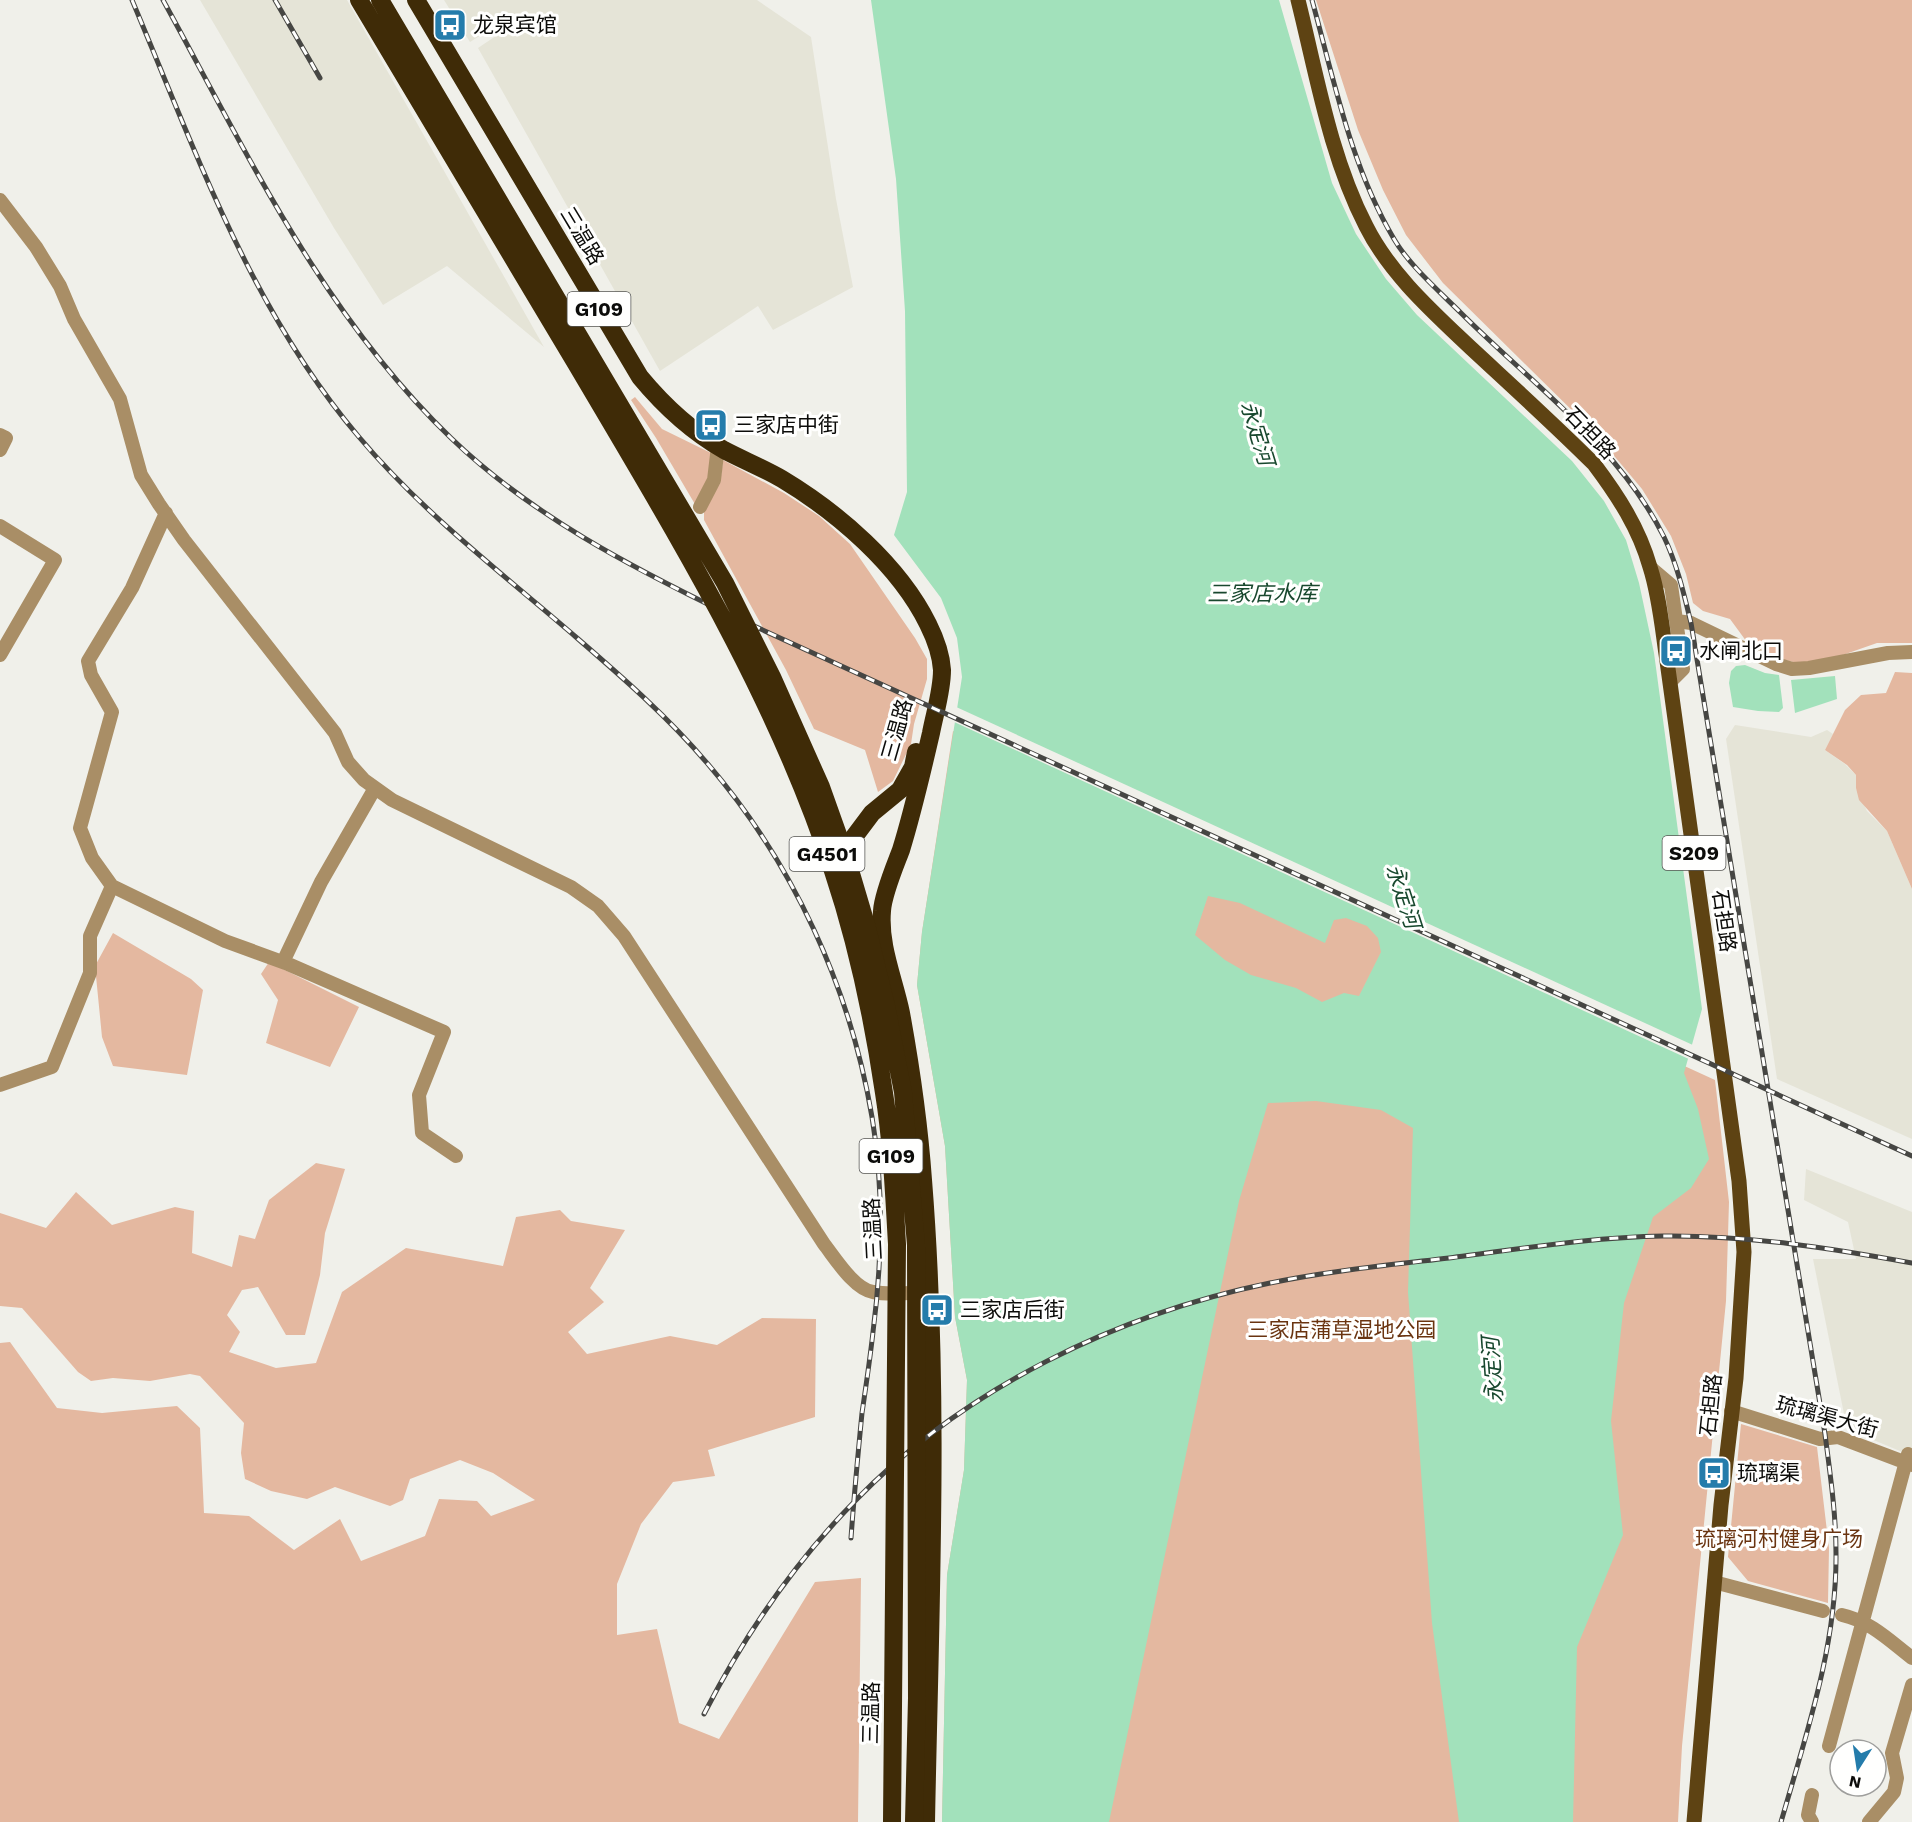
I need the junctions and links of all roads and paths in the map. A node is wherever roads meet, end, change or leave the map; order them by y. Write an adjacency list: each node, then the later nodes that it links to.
1 (358, 0): 20 (highway, G4501, bridge)
2 (380, 0): 39 (highway, G4501, bridge)
3 (416, 0): 7 (highway, 三温路 / G109)
4 (1298, 0): 13 (main road, 石担路 / S209)
5 (0, 200): 10 (street)
6 (0, 435): 8 (street)
7 (718, 446): 9 (street); 12 (highway, 三温路 / G109)
8 (0, 450)
9 (700, 507)
10 (166, 513): 18 (street); 19 (street)
11 (0, 526): 16 (street)
12 (864, 542): 20 (highway, 三温路 / G109); 25 (highway, 三温路 / G109)
13 (1651, 568): 14 (street); 17 (main road, 石担路 / S209)
14 (1677, 621): 15 (street); 17 (street)
15 (1912, 652)
16 (0, 655)
17 (1670, 682): 27 (main road, 石担路 / S209)
18 (375, 788): 21 (street); 26 (street)
19 (112, 886): 21 (street); 22 (street)
20 (850, 929): 24 (highway, 三温路 / G109)
21 (283, 962): 23 (street)
22 (0, 1085)
23 (456, 1156)
24 (892, 1167): 26 (highway, 三温路 / G109); 35 (highway, bridge)
25 (930, 1292): 26 (street); 40 (highway, 三温路 / G109)
26 (899, 1293): 35 (highway, 三温路 / G109)
27 (1731, 1411): 28 (street, 琉璃渠大街); 29 (main road, 石担路 / S209)
28 (1908, 1460): 32 (street)
29 (1714, 1582): 30 (street); 41 (main road, 石担路 / S209)
30 (1823, 1611)
31 (1842, 1615): 32 (street)
32 (1864, 1622): 33 (street); 36 (street)
33 (1912, 1658)
34 (1912, 1684): 43 (street)
35 (894, 1698): 38 (highway, 三温路 / G109)
36 (1831, 1738)
37 (1812, 1795): 42 (street)
38 (892, 1822)
39 (914, 1822)
40 (926, 1822)
41 (1694, 1822)
42 (1812, 1822)
43 (1869, 1822)

